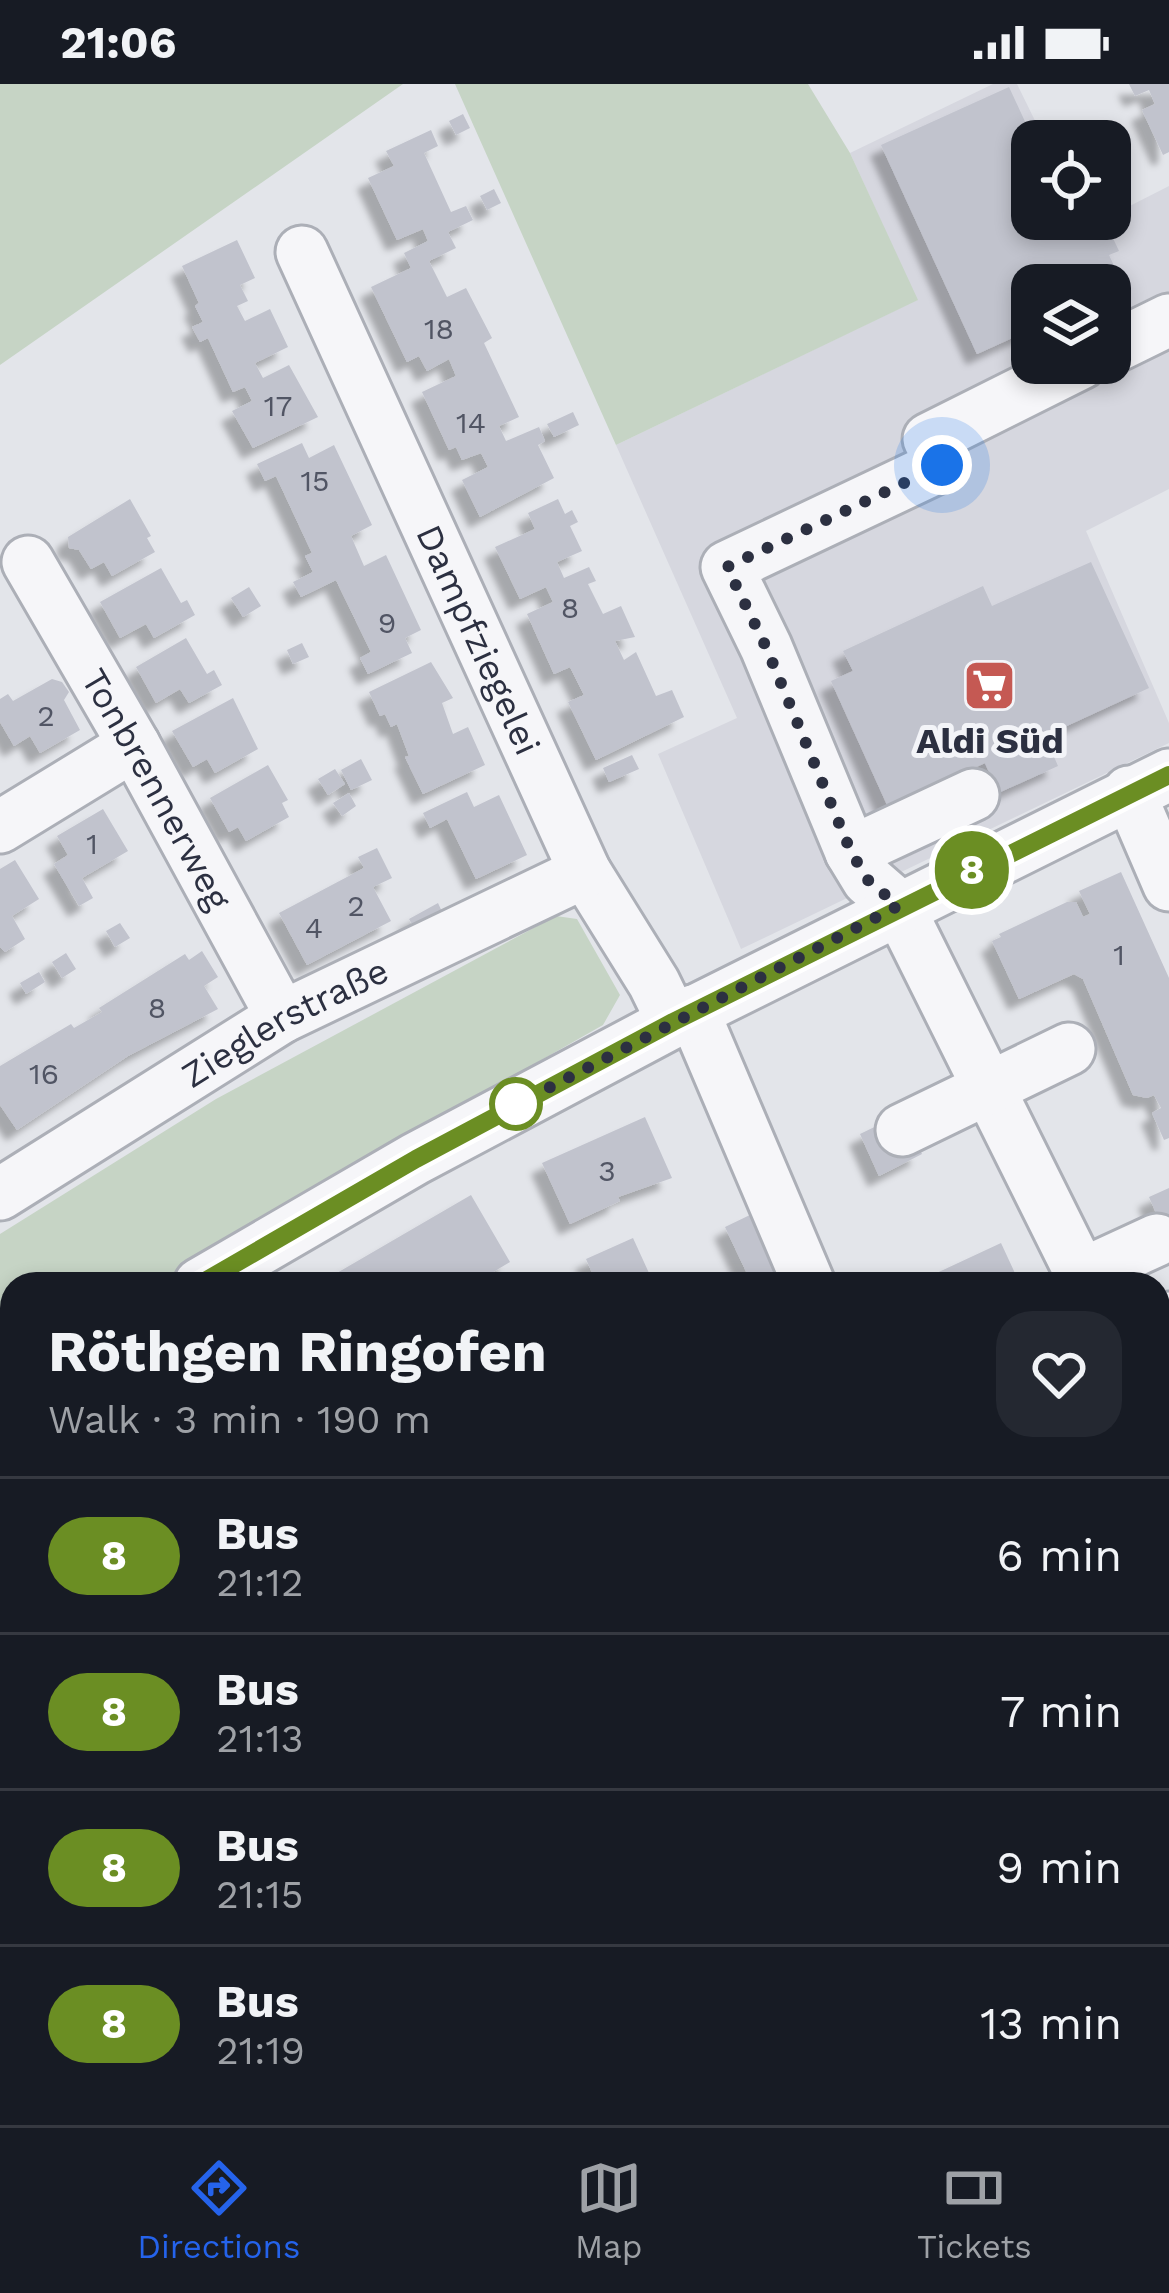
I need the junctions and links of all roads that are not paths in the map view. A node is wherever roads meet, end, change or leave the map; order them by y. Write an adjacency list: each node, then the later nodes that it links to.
1 (302, 252): 11 (street, Dampfziegelei)
2 (1169, 320): 3 (street)
3 (1131, 339)
4 (1040, 384): 10 (street)
5 (28, 562): 6 (street, Tonbrennerweg)
6 (134, 745): 9 (street); 15 (street, Tonbrennerweg)
7 (1149, 783): 12 (street); 13 (street)
8 (974, 795): 10 (street)
9 (0, 827)
10 (851, 852): 13 (street)
11 (585, 872): 14 (street, Dampfziegelei); 15 (street, Zieglerstraße)
12 (1169, 886)
13 (898, 906): 14 (street); 17 (street)
14 (683, 1016): 21 (street); 22 (street, Dampfziegelei)
15 (282, 1017): 19 (street, Zieglerstraße)
16 (1070, 1049): 17 (street)
17 (986, 1089): 18 (street); 23 (street)
18 (902, 1130)
19 (0, 1194)
20 (1157, 1240): 24 (street)
21 (221, 1272)
22 (803, 1272)
23 (1080, 1272)
24 (1099, 1272)

